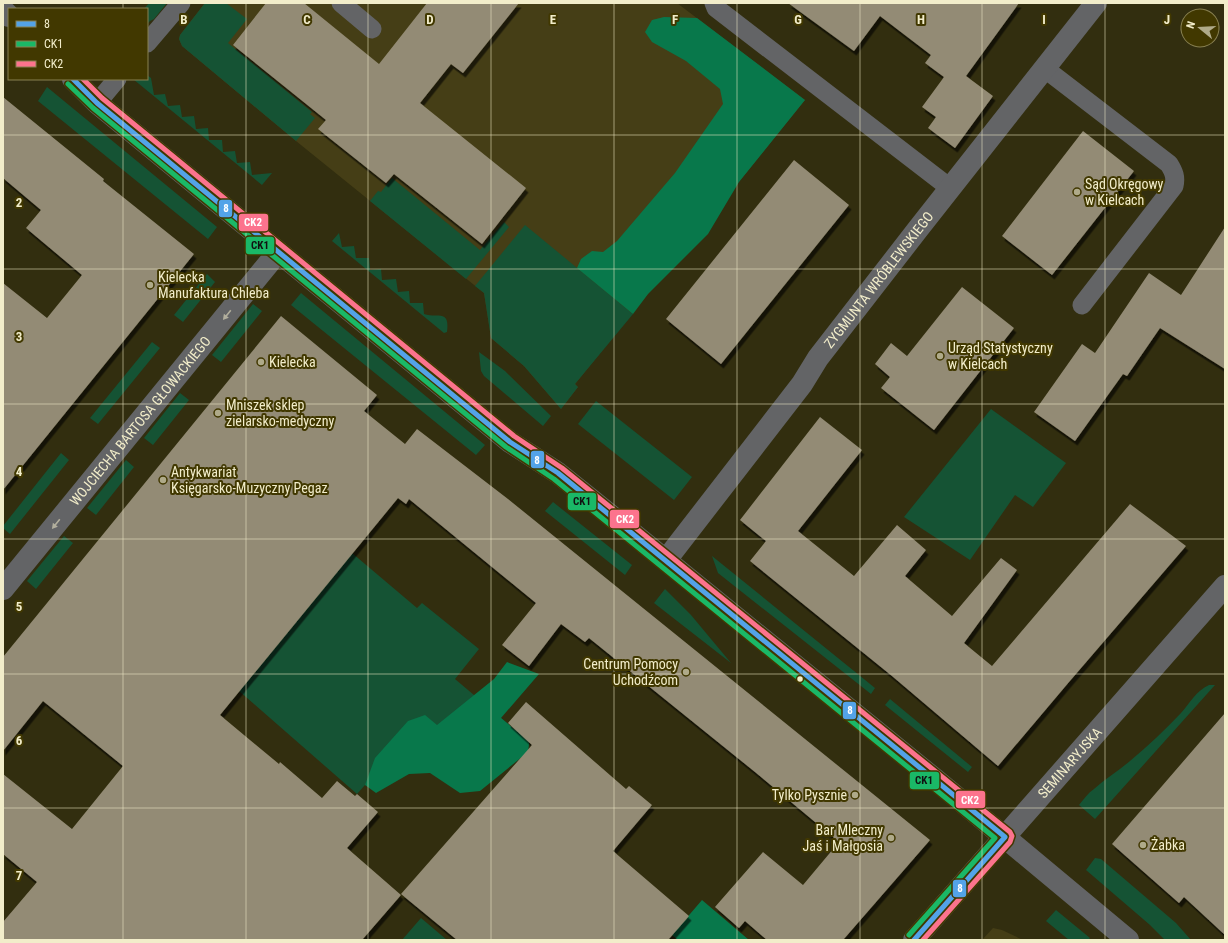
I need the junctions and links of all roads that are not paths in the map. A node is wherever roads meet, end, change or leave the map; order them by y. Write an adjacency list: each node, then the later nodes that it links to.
1 (181, 3): 6 (lane)
2 (341, 3): 5 (lane)
3 (714, 3): 11 (lane)
4 (1096, 3): 7 (street, ZYGMUNTA WRÓBLEWSKIEGO)
5 (372, 29)
6 (148, 42)
7 (1044, 68): 11 (street, ZYGMUNTA WRÓBLEWSKIEGO); 13 (lane)
8 (74, 80): 10 (street)
9 (116, 80): 10 (lane)
10 (98, 103): 12 (street)
11 (950, 188): 14 (street, ZYGMUNTA WRÓBLEWSKIEGO)
12 (278, 252): 14 (street); 16 (street, WOJCIECHA BARTOSA GŁOWACKIEGO, one-way to 16)
13 (1082, 305)
14 (666, 560): 17 (street)
15 (1225, 586): 17 (street, SEMINARYJSKA)
16 (3, 589)
17 (1005, 837): 18 (street, SEMINARYJSKA); 19 (street)
18 (914, 940)
19 (1128, 940)

